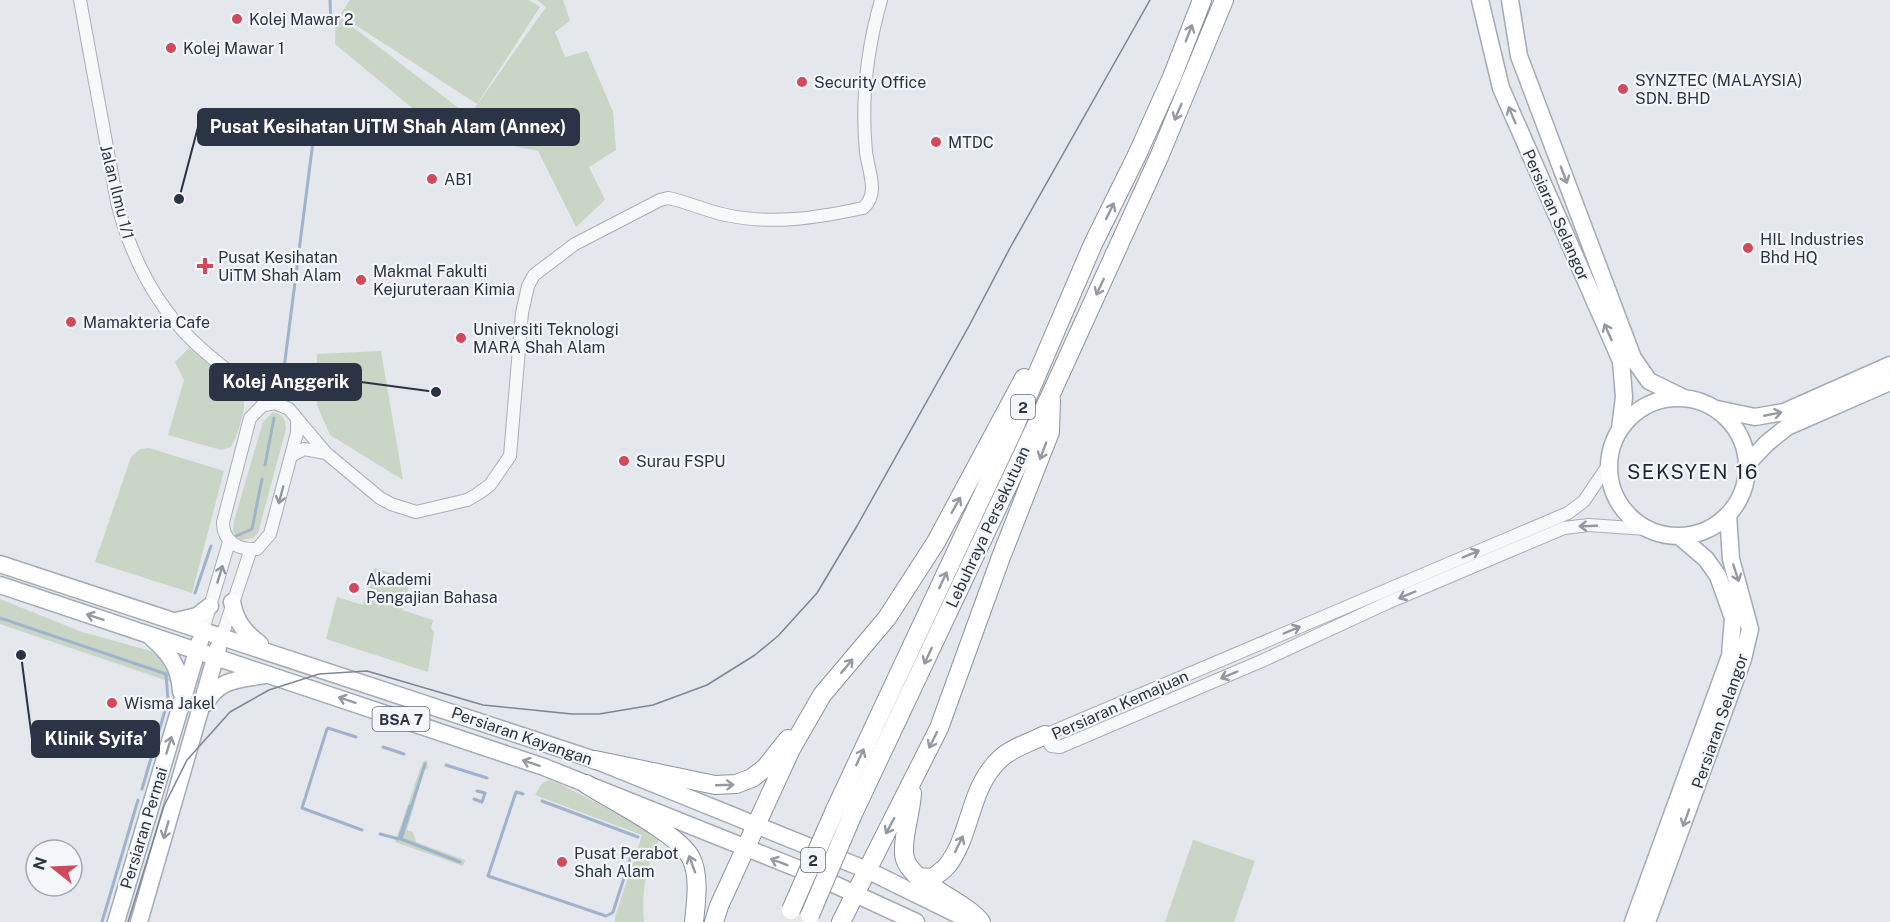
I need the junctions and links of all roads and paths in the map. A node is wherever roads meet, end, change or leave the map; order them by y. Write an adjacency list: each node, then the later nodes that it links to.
1 (80, 0): 9 (street, Jalan Ilmu 1/1)
2 (880, 0): 18 (street, Jalan Ilmu 1/1)
3 (1202, 0): 7 (highway, Lebuhraya Persekutuan / 2, one-way to 3)
4 (1224, 0): 11 (highway, Lebuhraya Persekutuan / 2, one-way to 11)
5 (1480, 0): 17 (main road, Persiaran Selangor, one-way to 5)
6 (1510, 0): 12 (main road, Persiaran Selangor, one-way to 12)
7 (1094, 244): 39 (highway, one-way to 7); 46 (highway, Lebuhraya Persekutuan / 2, one-way to 7)
8 (1890, 365): 14 (main road, one-way to 8)
9 (241, 380): 13 (street, Jalan Ilmu 1/1); 15 (street)
10 (1890, 382): 21 (main road)
11 (1051, 394): 44 (highway, one-way to 44); 46 (highway, Lebuhraya Persekutuan / 2, one-way to 46)
12 (1684, 398): 14 (main road); 17 (main road)
13 (270, 404): 15 (street); 16 (street, Jalan Ilmu 1/1)
14 (1716, 408): 21 (main road)
15 (250, 418): 25 (street)
16 (297, 420): 18 (street, Jalan Ilmu 1/1); 19 (street)
17 (1620, 429): 20 (main road)
18 (326, 453): 19 (street)
19 (291, 456): 26 (street, one-way to 26)
20 (1609, 464): 23 (main road); 42 (street, Persiaran Kemajuan, one-way to 20)
21 (1747, 464): 22 (main road)
22 (1728, 515): 24 (main road); 63 (main road, Persiaran Selangor, one-way to 63)
23 (1646, 529): 24 (main road); 42 (street, Persiaran Kemajuan, one-way to 42)
24 (1679, 537): 62 (main road, Persiaran Selangor)
25 (230, 542): 26 (street); 30 (street, one-way to 25)
26 (250, 549): 29 (street)
27 (0, 564): 31 (main road, Persiaran Kayangan / BSA 7)
28 (0, 585): 33 (main road, Persiaran Kayangan / BSA 7, one-way to 28)
29 (232, 602): 34 (street); 36 (main road)
30 (210, 606): 31 (main road); 32 (street)
31 (175, 621): 32 (main road, Persiaran Kayangan / BSA 7)
32 (203, 630): 34 (main road, Persiaran Kayangan / BSA 7); 35 (main road, Persiaran Permai)
33 (150, 636): 35 (main road, Persiaran Kayangan / BSA 7); 40 (main road)
34 (222, 636): 36 (main road, Persiaran Kayangan / BSA 7); 37 (main road, Persiaran Permai)
35 (197, 651): 37 (main road, Persiaran Kayangan / BSA 7); 40 (main road, Persiaran Permai)
36 (276, 654): 43 (main road, Persiaran Kayangan / BSA 7)
37 (215, 657): 38 (main road, Persiaran Kayangan / BSA 7); 41 (main road, Persiaran Permai)
38 (272, 674): 41 (main road); 45 (main road, Persiaran Kayangan / BSA 7, one-way to 38)
39 (822, 695): 43 (highway, one-way to 39); 47 (highway)
40 (181, 705): 54 (main road, Persiaran Permai, one-way to 40)
41 (199, 713): 55 (main road, Persiaran Permai, one-way to 55)
42 (1045, 735): 50 (highway, one-way to 42)
43 (595, 760): 47 (main road, Persiaran Kayangan / BSA 7)
44 (913, 782): 49 (highway, one-way to 49); 50 (highway)
45 (586, 784): 48 (main road, Persiaran Kayangan / BSA 7); 56 (highway, one-way to 45)
46 (844, 813): 52 (highway, Lebuhraya Persekutuan / 2, bridge); 53 (highway, Lebuhraya Persekutuan / 2, bridge)
47 (756, 825): 48 (highway); 49 (main road, Persiaran Kayangan / BSA 7)
48 (745, 848): 51 (main road, Persiaran Kayangan / BSA 7, one-way to 48); 57 (highway)
49 (867, 870): 51 (highway); 60 (main road, Persiaran Kayangan)
50 (918, 877): 61 (highway)
51 (855, 894): 58 (highway); 59 (main road, Persiaran Kayangan)
52 (789, 916)
53 (809, 919)
54 (116, 922)
55 (139, 922)
56 (694, 922)
57 (714, 922)
58 (841, 922)
59 (916, 922)
60 (973, 922)
61 (981, 922)
62 (1633, 922)
63 (1647, 922)

